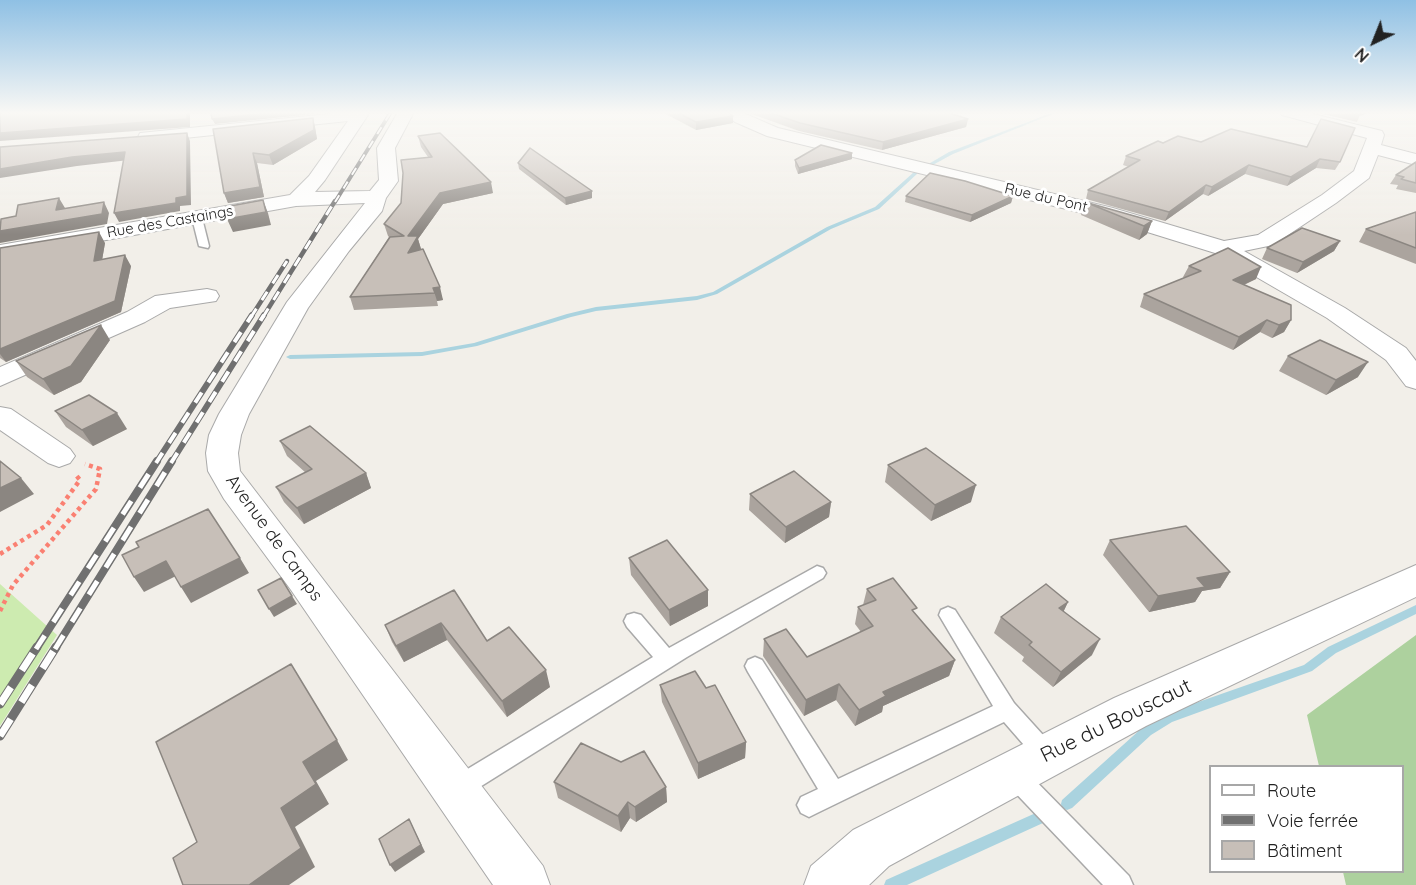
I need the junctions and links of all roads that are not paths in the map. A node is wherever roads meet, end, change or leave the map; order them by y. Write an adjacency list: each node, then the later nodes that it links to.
1 (333, 153): 6 (street)
2 (386, 153): 5 (street, Avenue de Camps)
3 (862, 153): 9 (street, Rue du Pont)
4 (1370, 153): 9 (street)
5 (376, 197): 6 (street, Rue des Castaings); 24 (street, Avenue de Camps)
6 (296, 200): 7 (street, Rue des Castaings)
7 (197, 218): 8 (lane); 10 (street, Rue des Castaings)
8 (204, 246)
9 (1223, 248): 13 (street)
10 (0, 252)
11 (207, 296): 12 (street)
12 (0, 377)
13 (1416, 380)
14 (0, 416): 15 (street)
15 (58, 456)
16 (817, 573): 20 (lane)
17 (1416, 580): 23 (street, Rue du Bouscaut)
18 (948, 615): 22 (lane)
19 (634, 621): 20 (lane)
20 (666, 659): 24 (lane)
21 (756, 666): 25 (lane)
22 (1007, 710): 23 (lane); 25 (lane)
23 (1030, 764): 28 (street, Rue du Bouscaut); 29 (lane)
24 (454, 790): 27 (street, Avenue de Camps)
25 (834, 793): 26 (lane)
26 (808, 805)
27 (524, 885)
28 (830, 885)
29 (1120, 885)

